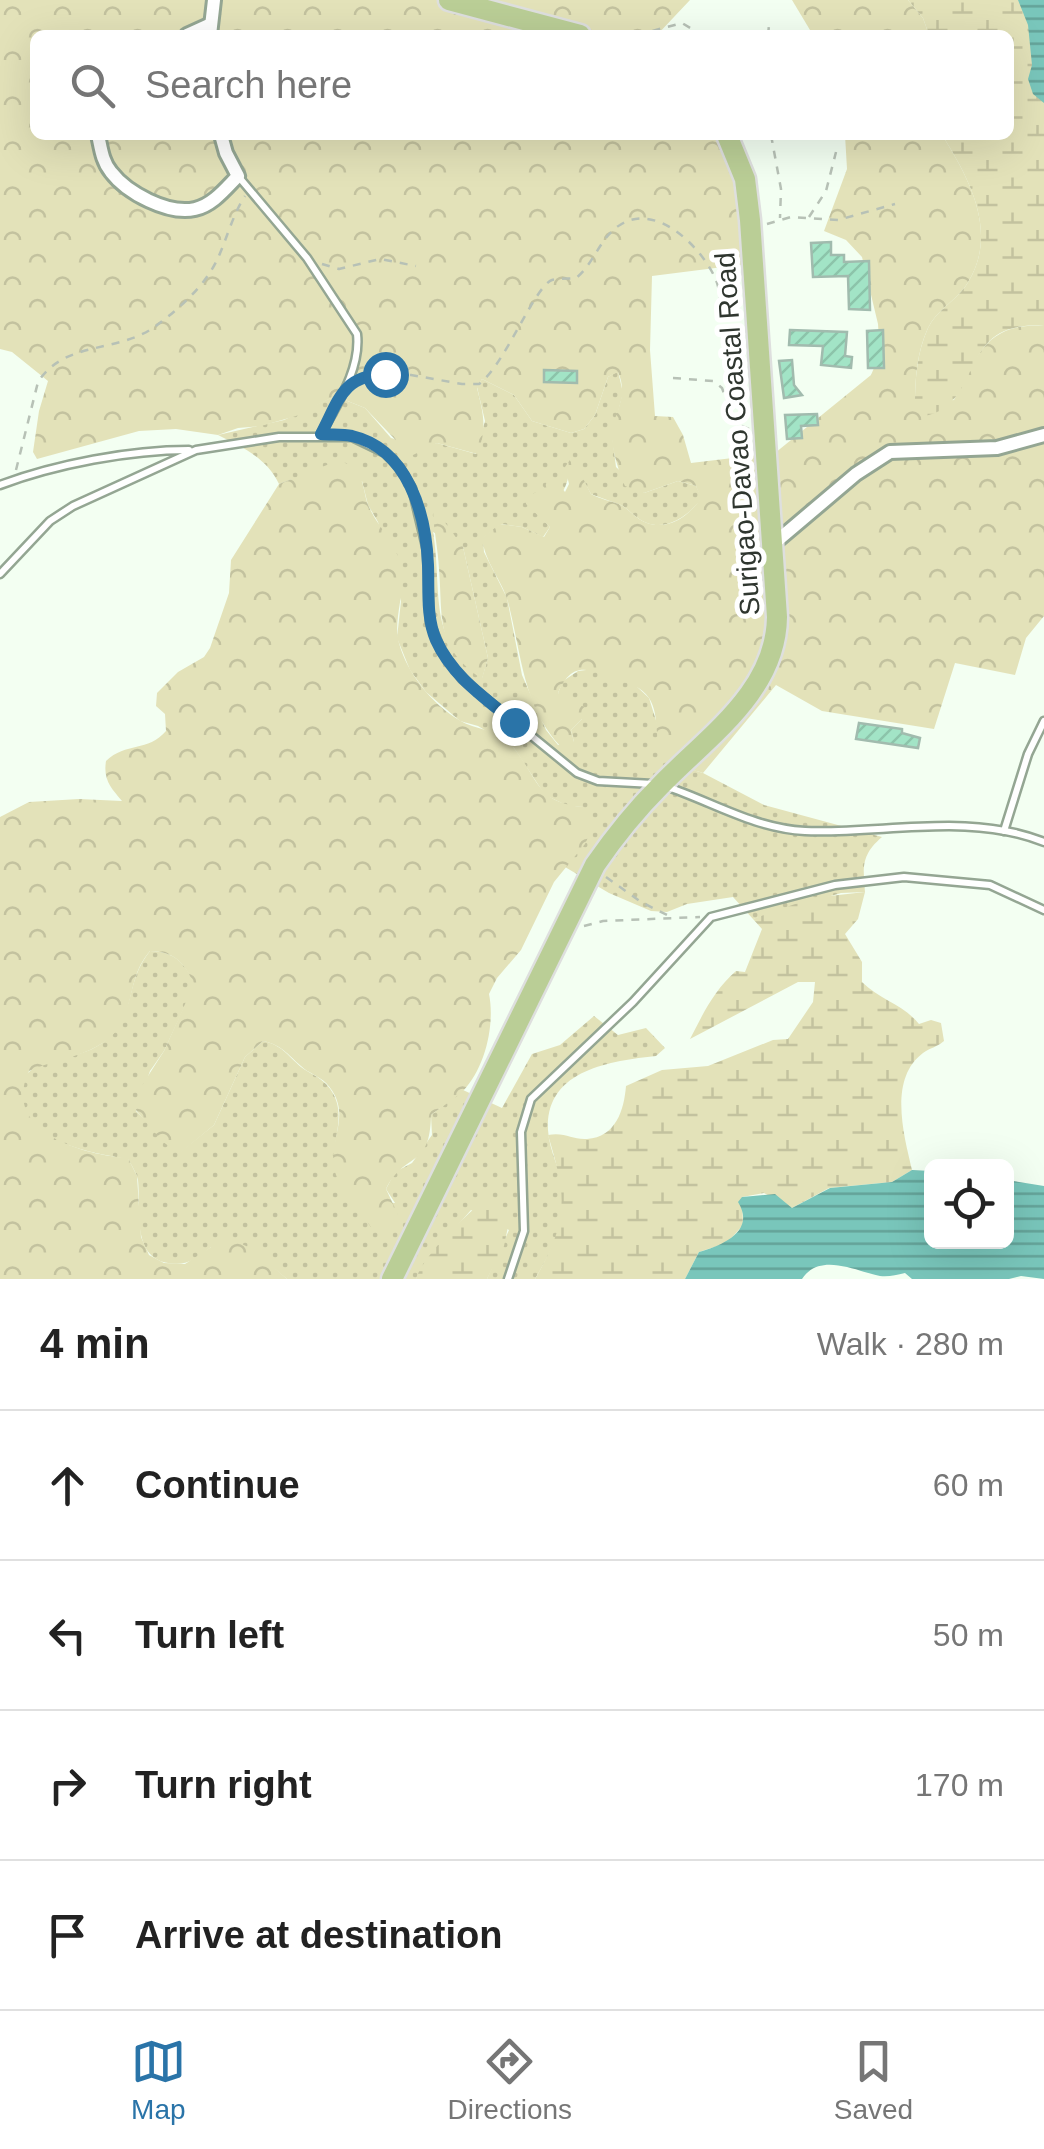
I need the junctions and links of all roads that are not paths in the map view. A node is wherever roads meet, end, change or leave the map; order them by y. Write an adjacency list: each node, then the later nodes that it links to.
1 (214, 0): 3 (street)
2 (449, 0): 4 (highway)
3 (209, 30)
4 (561, 30)
5 (99, 140): 8 (street)
6 (223, 140): 8 (street)
7 (729, 140): 13 (highway, Surigao-Davao Coastal Road)
8 (238, 176): 9 (lane)
9 (321, 434): 11 (lane); 16 (lane)
10 (1044, 436): 13 (street)
11 (196, 450): 12 (lane); 14 (lane)
12 (0, 484)
13 (771, 546): 16 (highway, Surigao-Davao Coastal Road)
14 (0, 574)
15 (1044, 721): 17 (lane)
16 (660, 785): 17 (lane); 20 (highway, Surigao-Davao Coastal Road)
17 (1004, 831): 18 (lane)
18 (1044, 842)
19 (1044, 910): 21 (lane)
20 (392, 1279)
21 (508, 1279)

